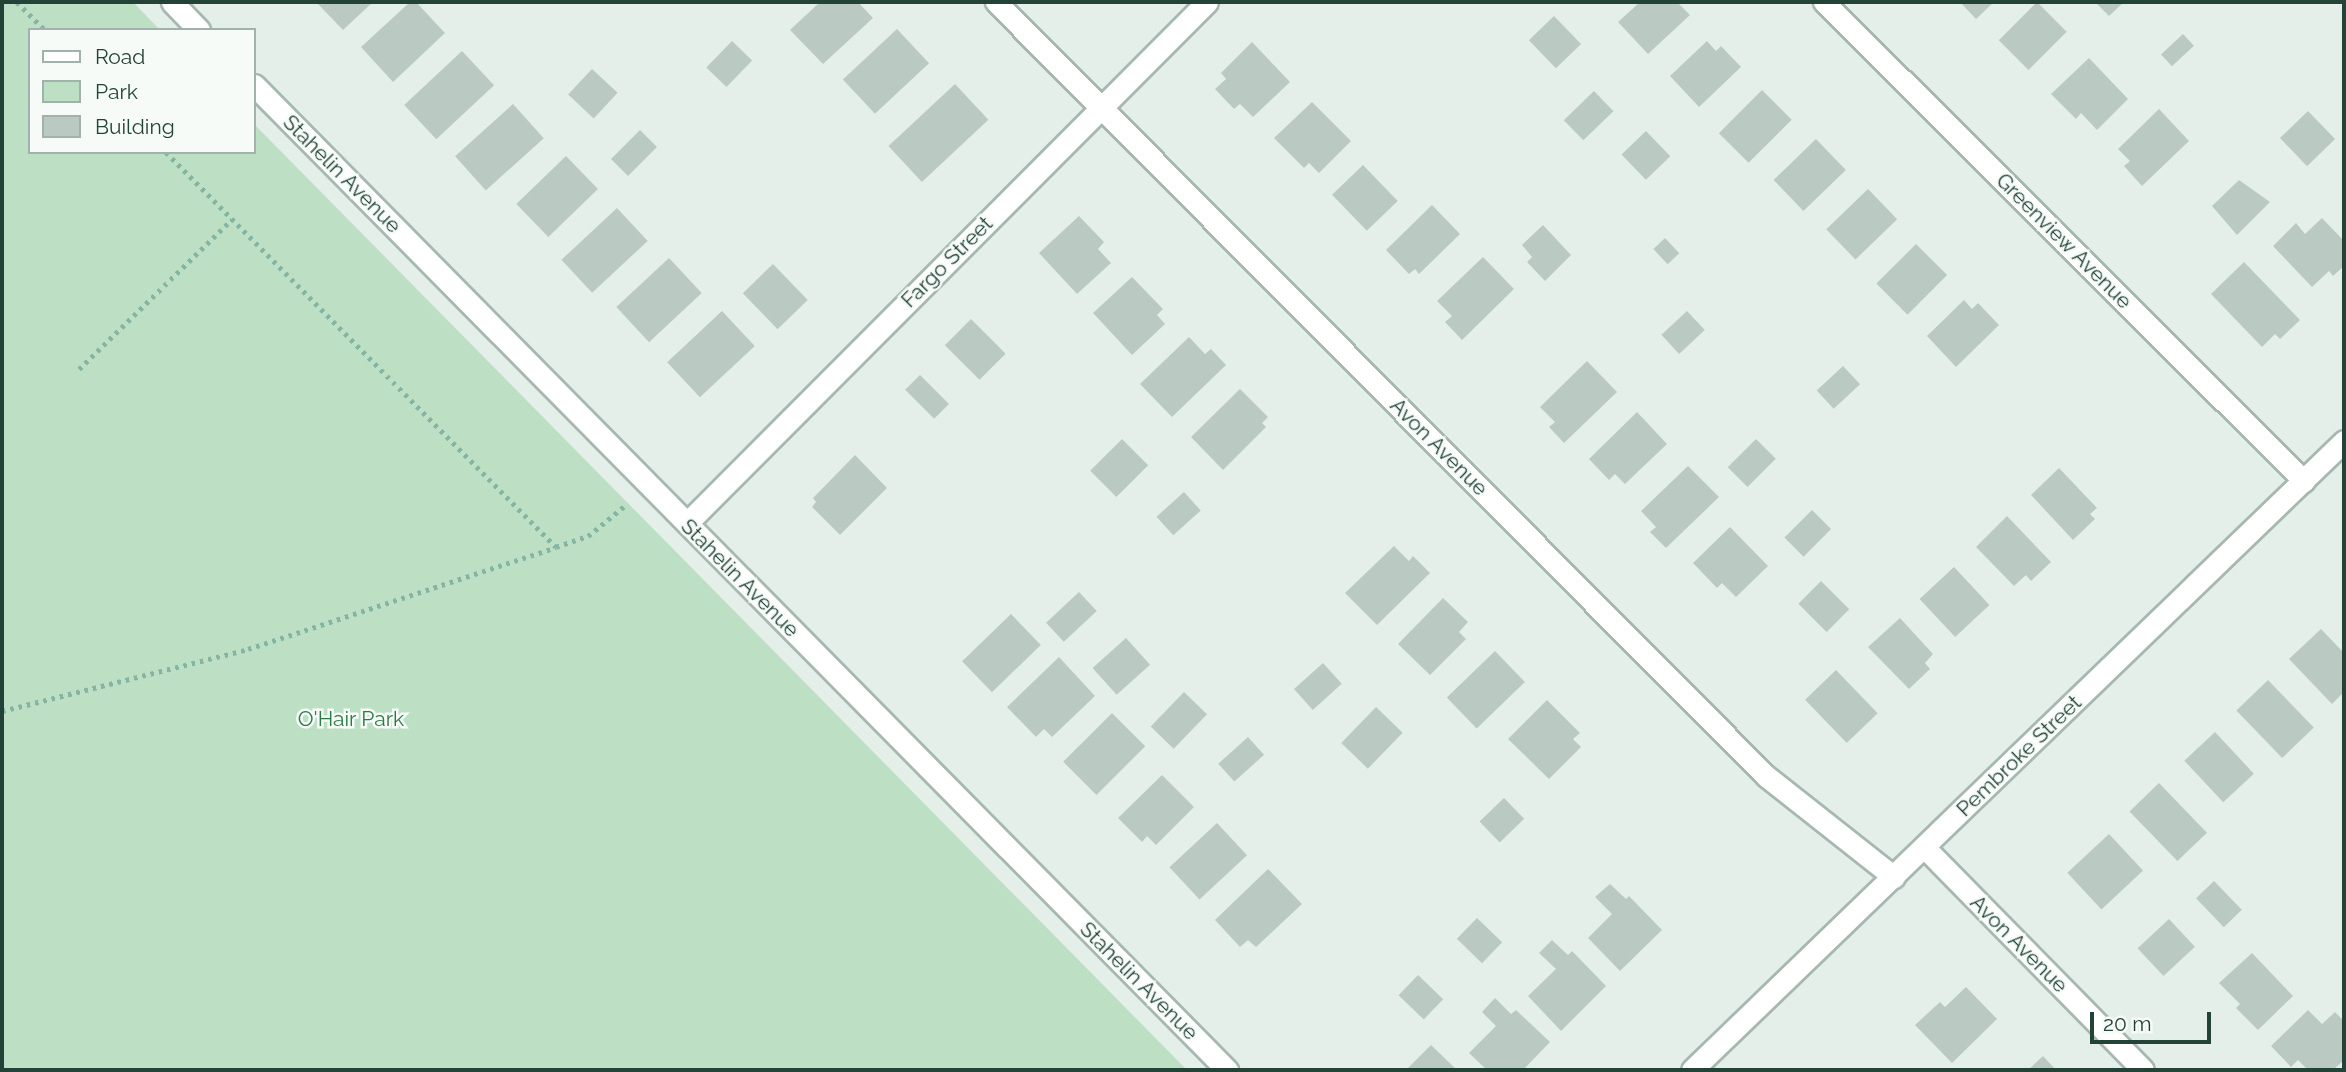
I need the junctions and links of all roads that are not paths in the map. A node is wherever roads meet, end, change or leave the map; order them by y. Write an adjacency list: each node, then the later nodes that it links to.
1 (172, 2): 5 (street)
2 (996, 2): 7 (street, Avon Avenue)
3 (1208, 2): 7 (street, Fargo Street)
4 (1824, 2): 9 (street, Greenview Avenue)
5 (197, 28)
6 (256, 87): 10 (street, Stahelin Avenue)
7 (1101, 108): 10 (street, Fargo Street); 12 (street, Avon Avenue)
8 (2344, 441): 9 (street, Pembroke Street)
9 (2304, 481): 11 (street, Pembroke Street)
10 (687, 523): 13 (street, Stahelin Avenue)
11 (1925, 848): 12 (street, Pembroke Street); 15 (street, Avon Avenue)
12 (1894, 877): 14 (street, Pembroke Street)
13 (1227, 1070)
14 (1692, 1070)
15 (2143, 1070)

